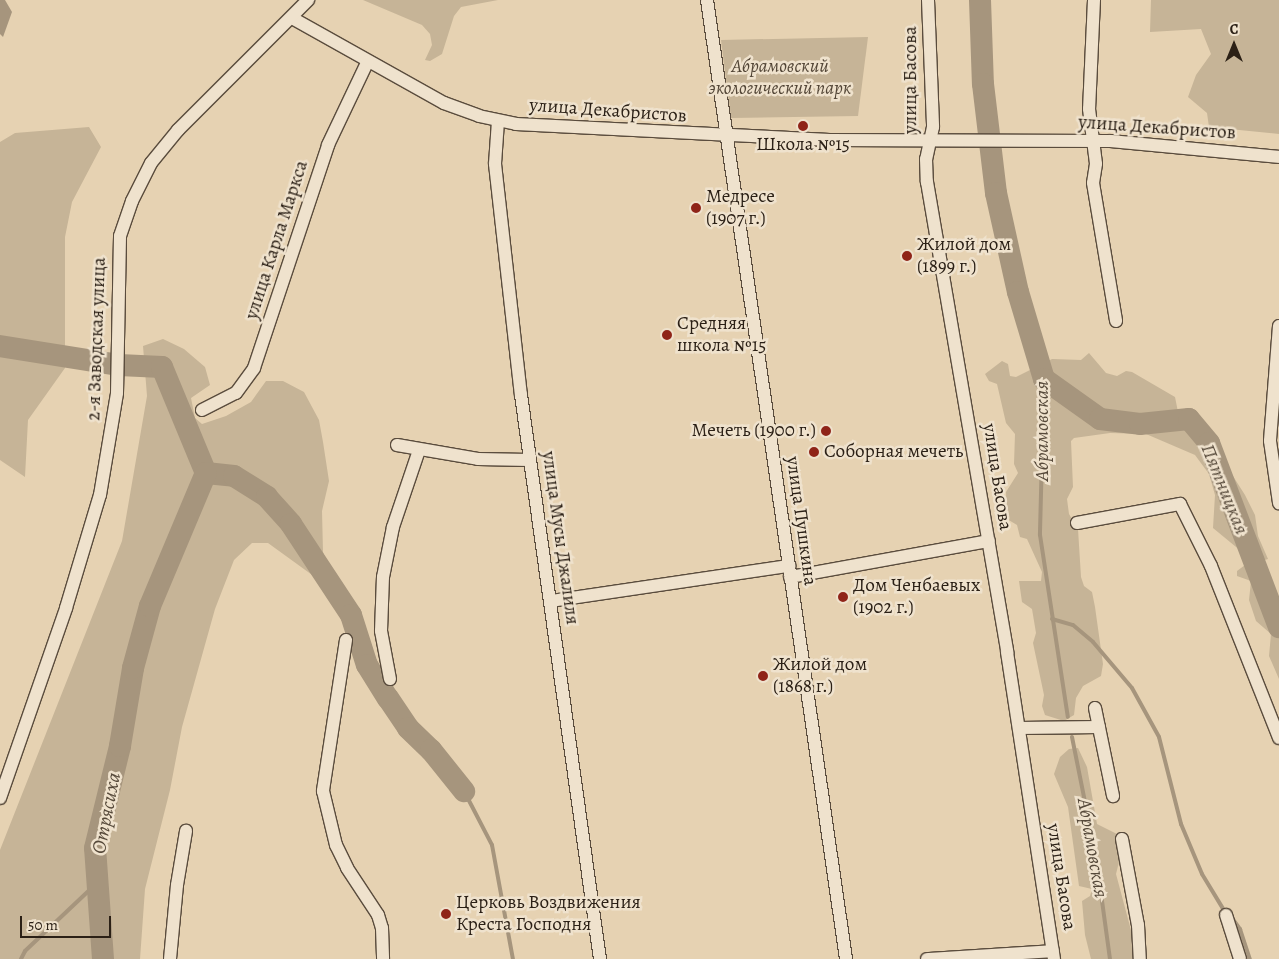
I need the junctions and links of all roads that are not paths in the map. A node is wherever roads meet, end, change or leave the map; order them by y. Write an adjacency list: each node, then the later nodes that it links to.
1 (308, 0): 5 (street, 2-я Заводская улица)
2 (707, 0): 8 (street, улица Пушкина)
3 (928, 0): 10 (street, улица Басова)
4 (1094, 0): 9 (street)
5 (292, 18): 6 (street, улица Декабристов); 30 (street, 2-я Заводская улица)
6 (367, 63): 7 (street, улица Декабристов); 14 (street, улица Карла Маркса)
7 (498, 121): 8 (street, улица Декабристов); 17 (street, улица Мусы Джалиля)
8 (725, 137): 10 (street, улица Декабристов); 21 (street, улица Пушкина)
9 (1093, 140): 10 (street, улица Декабристов); 11 (street, улица Декабристов); 12 (street)
10 (930, 142): 20 (street, улица Басова)
11 (1279, 157)
12 (1116, 321)
13 (1279, 326): 18 (street)
14 (202, 410)
15 (397, 445): 16 (street)
16 (420, 450): 17 (street); 24 (street)
17 (529, 460): 22 (street, улица Мусы Джалиля)
18 (1279, 503)
19 (1077, 523): 28 (street)
20 (989, 541): 21 (street); 27 (street, улица Басова)
21 (789, 571): 22 (street); 38 (street, улица Пушкина)
22 (551, 601): 37 (street, улица Мусы Джалиля)
23 (346, 640): 36 (street)
24 (390, 679)
25 (1095, 708): 26 (street)
26 (1099, 727): 27 (street); 29 (street)
27 (1019, 728): 34 (street, улица Басова)
28 (1279, 738)
29 (1113, 796)
30 (0, 798)
31 (186, 831): 35 (street)
32 (1122, 839): 40 (street)
33 (1226, 915): 41 (street)
34 (1054, 955): 39 (street)
35 (170, 959)
36 (382, 959)
37 (600, 959)
38 (846, 959)
39 (927, 959)
40 (1140, 959)
41 (1240, 959)

